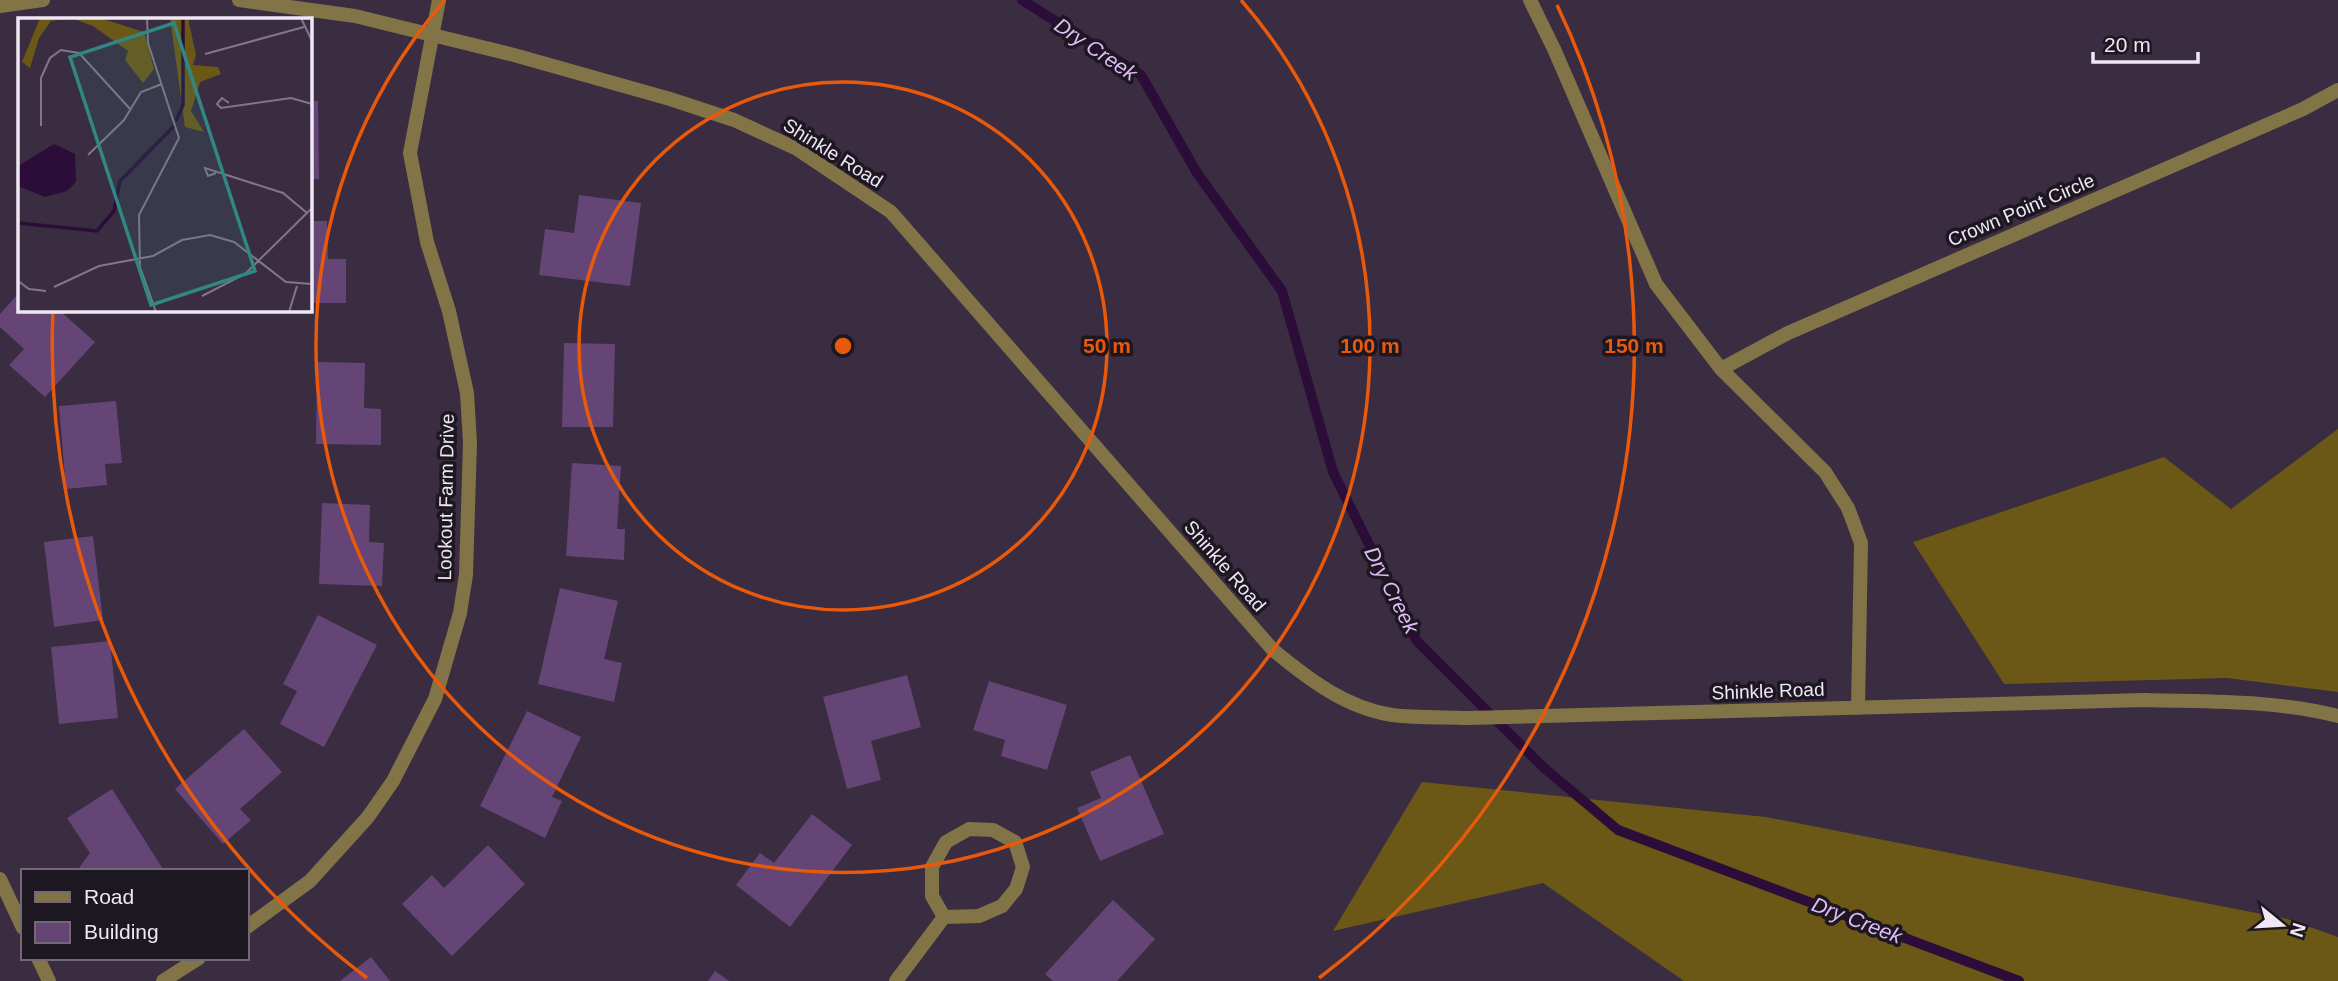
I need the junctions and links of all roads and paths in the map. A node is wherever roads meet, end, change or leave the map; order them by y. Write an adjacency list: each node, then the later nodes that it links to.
1 (43, 0): 5 (street)
2 (239, 0): 6 (street, Shinkle Road)
3 (439, 0): 6 (street, Lookout Farm Drive)
4 (1530, 0): 8 (street)
5 (0, 5)
6 (434, 34): 9 (street, Shinkle Road); 14 (street, Lookout Farm Drive)
7 (2338, 90): 8 (street, Crown Point Circle)
8 (1721, 369): 9 (street)
9 (1858, 708): 10 (street, Shinkle Road)
10 (2338, 716)
11 (0, 879): 13 (street)
12 (944, 917): 12 (street); 19 (street)
13 (21, 924)
14 (248, 927)
15 (38, 960): 17 (street)
16 (196, 960): 18 (street)
17 (48, 981)
18 (163, 981)
19 (896, 981)

